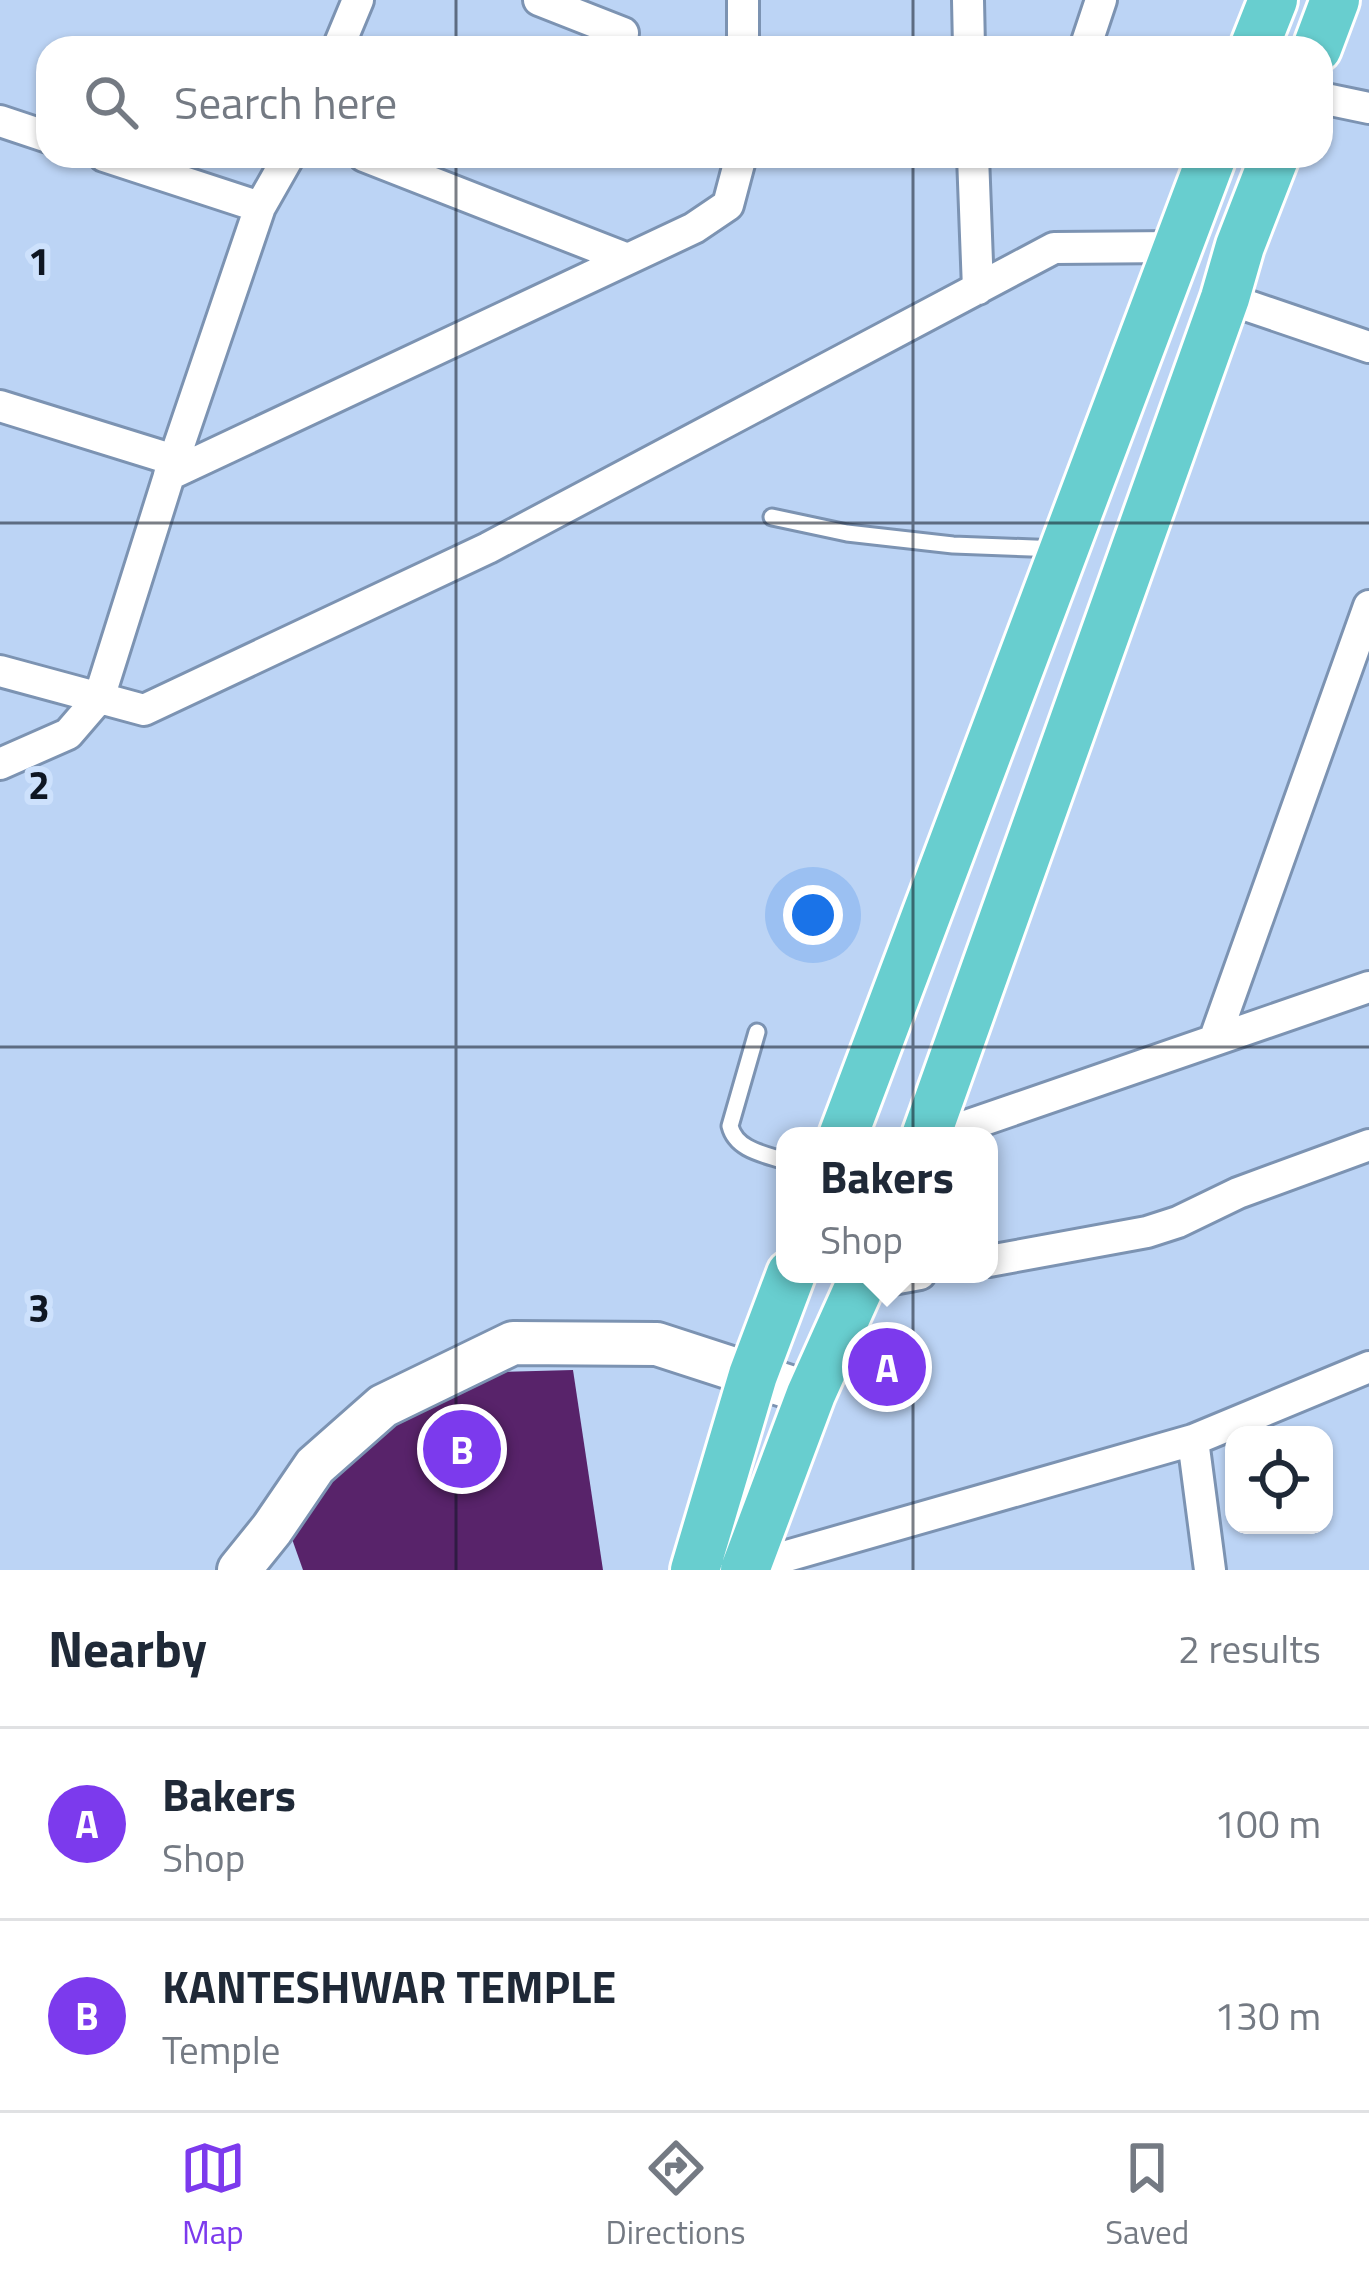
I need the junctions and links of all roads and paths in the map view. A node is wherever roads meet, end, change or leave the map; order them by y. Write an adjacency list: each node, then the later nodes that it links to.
1 (358, 0): 9 (street)
2 (539, 0): 8 (street)
3 (743, 0): 10 (street)
4 (968, 0): 11 (street)
5 (1101, 0): 12 (street)
6 (1273, 0): 13 (highway)
7 (1335, 0): 14 (highway)
8 (623, 33)
9 (343, 36)
10 (742, 36)
11 (969, 36)
12 (1088, 36)
13 (1259, 36)
14 (1321, 36)
15 (1333, 100): 16 (street)
16 (1369, 108)
17 (0, 122): 18 (street)
18 (36, 133)
19 (141, 168): 26 (street)
20 (283, 168): 26 (street)
21 (395, 168): 28 (street)
22 (738, 168): 28 (street)
23 (973, 168): 29 (street)
24 (1206, 168): 27 (highway)
25 (1270, 168): 30 (highway)
26 (260, 207): 33 (street)
27 (1175, 247): 29 (street); 35 (highway)
28 (626, 258): 33 (street)
29 (978, 289): 38 (street)
30 (1225, 298): 31 (street); 44 (highway)
31 (1369, 347)
32 (0, 406): 33 (street)
33 (171, 468): 38 (street)
34 (772, 517): 35 (lane)
35 (1062, 549): 43 (highway)
36 (1369, 606): 42 (street)
37 (0, 670): 38 (street)
38 (99, 698): 39 (street)
39 (0, 764)
40 (1369, 987): 42 (street)
41 (757, 1032): 47 (lane)
42 (1215, 1038): 45 (street)
43 (846, 1127)
44 (929, 1127)
45 (963, 1127)
46 (1369, 1145): 48 (street)
47 (776, 1158)
48 (998, 1259)
49 (788, 1283): 52 (highway)
50 (861, 1283): 53 (highway)
51 (1369, 1367): 54 (street)
52 (753, 1375): 53 (main road); 56 (main road); 57 (highway)
53 (811, 1394): 55 (highway)
54 (1193, 1440): 55 (street); 58 (street)
55 (745, 1569)
56 (239, 1570)
57 (695, 1570)
58 (1210, 1570)

